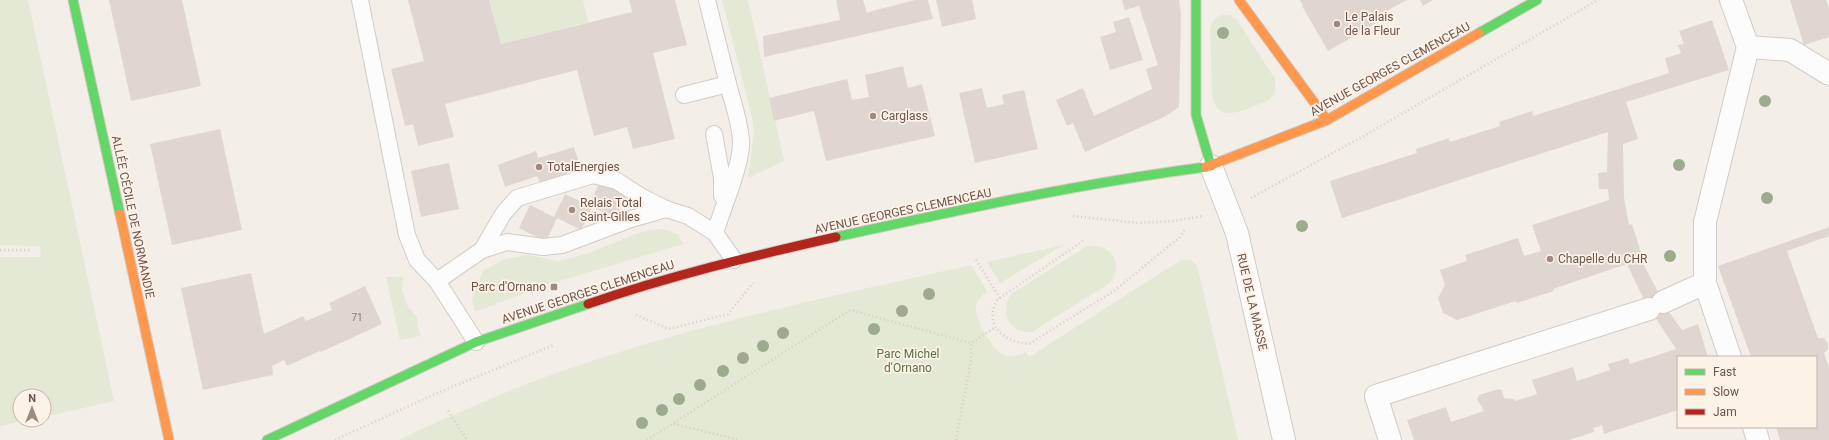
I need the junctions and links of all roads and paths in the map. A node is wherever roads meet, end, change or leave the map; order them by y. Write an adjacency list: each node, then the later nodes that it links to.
1 (73, 0): 42 (main road, ALLÉE CÉCILE DE NORMANDIE)
2 (360, 0): 29 (lane)
3 (708, 0): 11 (lane)
4 (1196, 0): 15 (main road)
5 (1239, 0): 13 (main road)
6 (1536, 0): 13 (main road, AVENUE GEORGES CLEMENCEAU)
7 (1598, 0): 16 (path)
8 (1731, 0): 9 (street)
9 (1748, 47): 10 (street); 31 (street)
10 (1829, 74)
11 (728, 84): 12 (lane); 18 (lane)
12 (684, 95)
13 (1327, 120): 15 (main road, AVENUE GEORGES CLEMENCEAU)
14 (714, 134): 18 (lane)
15 (1211, 166): 27 (main road, AVENUE GEORGES CLEMENCEAU); 49 (street, RUE DE LA MASSE)
16 (1246, 200)
17 (666, 209): 22 (lane); 26 (lane); 26 (lane)
18 (722, 210): 22 (lane)
19 (1066, 215): 20 (path)
20 (1205, 215)
21 (1185, 229): 34 (path)
22 (715, 233): 27 (lane)
23 (1083, 241): 32 (path)
24 (0, 250): 25 (path)
25 (31, 250)
26 (482, 250): 29 (lane)
27 (734, 260): 35 (main road, AVENUE GEORGES CLEMENCEAU)
28 (976, 260): 32 (path)
29 (437, 281): 35 (lane)
30 (760, 281): 33 (path)
31 (1705, 283): 38 (street); 50 (street)
32 (1000, 298): 34 (path)
33 (630, 318)
34 (996, 327): 37 (path)
35 (476, 342): 43 (main road, AVENUE GEORGES CLEMENCEAU)
36 (559, 343): 44 (path)
37 (971, 344): 40 (path); 48 (path)
38 (1730, 356)
39 (448, 411): 45 (path)
40 (673, 424): 46 (path); 47 (path)
41 (1754, 428): 51 (street)
42 (169, 440)
43 (267, 440)
44 (335, 440)
45 (466, 440)
46 (647, 440)
47 (739, 440)
48 (956, 440)
49 (1284, 440)
50 (1390, 440)
51 (1758, 440)

